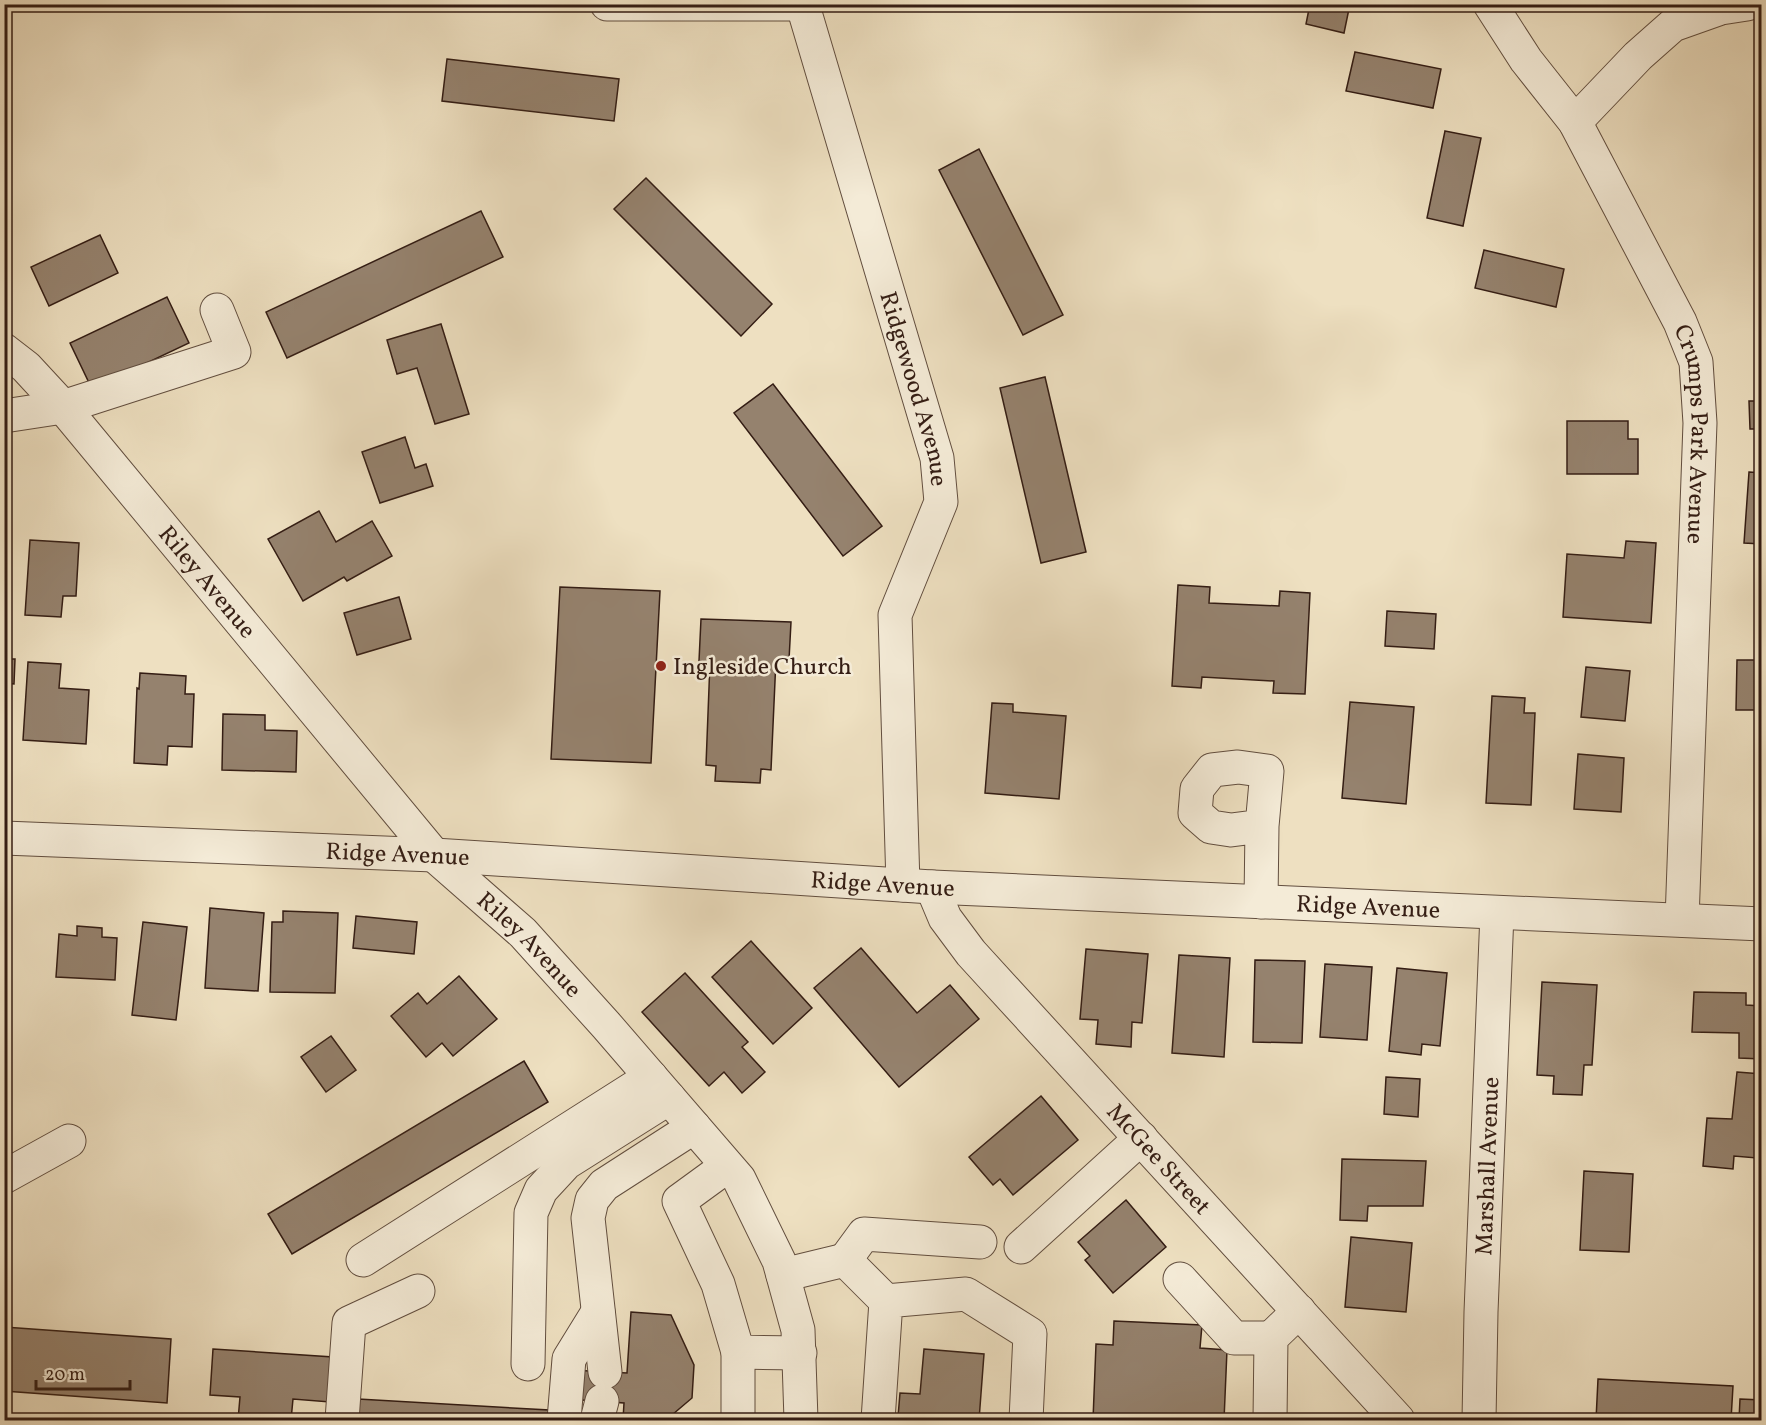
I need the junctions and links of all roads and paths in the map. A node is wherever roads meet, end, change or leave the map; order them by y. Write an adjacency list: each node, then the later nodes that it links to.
1 (607, 4): 4 (street, Ridgewood Avenue)
2 (1490, 4): 5 (street, Crumps Park Avenue)
3 (1747, 4): 5 (street)
4 (803, 5): 13 (street, Ridgewood Avenue)
5 (1575, 122): 16 (street, Crumps Park Avenue)
6 (217, 310): 8 (street)
7 (4, 350): 8 (street, Riley Avenue)
8 (63, 407): 9 (street); 12 (street, Riley Avenue)
9 (4, 416)
10 (1262, 826): 14 (street)
11 (4, 838): 12 (street, Ridge Avenue)
12 (434, 855): 13 (street, Ridge Avenue); 18 (street, Riley Avenue)
13 (918, 886): 14 (street, Ridge Avenue); 20 (street, McGee Street)
14 (1261, 902): 15 (street, Ridge Avenue)
15 (1497, 913): 16 (street, Ridge Avenue); 47 (street, Marshall Avenue)
16 (1682, 920): 17 (street, Ridge Avenue)
17 (1761, 924)
18 (660, 1088): 19 (street, Riley Avenue); 26 (street); 37 (street)
19 (694, 1127): 22 (street, Riley Avenue); 32 (street)
20 (1141, 1138): 25 (street); 33 (street, McGee Street)
21 (69, 1141): 23 (street)
22 (727, 1166): 28 (street, Riley Avenue); 35 (street)
23 (4, 1177)
24 (980, 1242): 27 (street)
25 (1021, 1247)
26 (363, 1260)
27 (845, 1260): 28 (street); 31 (street)
28 (783, 1275): 36 (street, Riley Avenue)
29 (1180, 1279): 34 (street)
30 (418, 1291): 39 (street)
31 (886, 1300): 43 (street); 44 (street)
32 (598, 1311): 38 (street); 40 (street)
33 (1299, 1311): 34 (street); 46 (street, McGee Street)
34 (1271, 1338): 45 (street)
35 (738, 1352): 36 (street); 41 (street)
36 (800, 1353): 42 (street, Riley Avenue)
37 (528, 1364)
38 (601, 1398)
39 (342, 1420)
40 (564, 1420)
41 (738, 1420)
42 (801, 1420)
43 (878, 1420)
44 (1026, 1420)
45 (1270, 1420)
46 (1398, 1420)
47 (1479, 1420)

